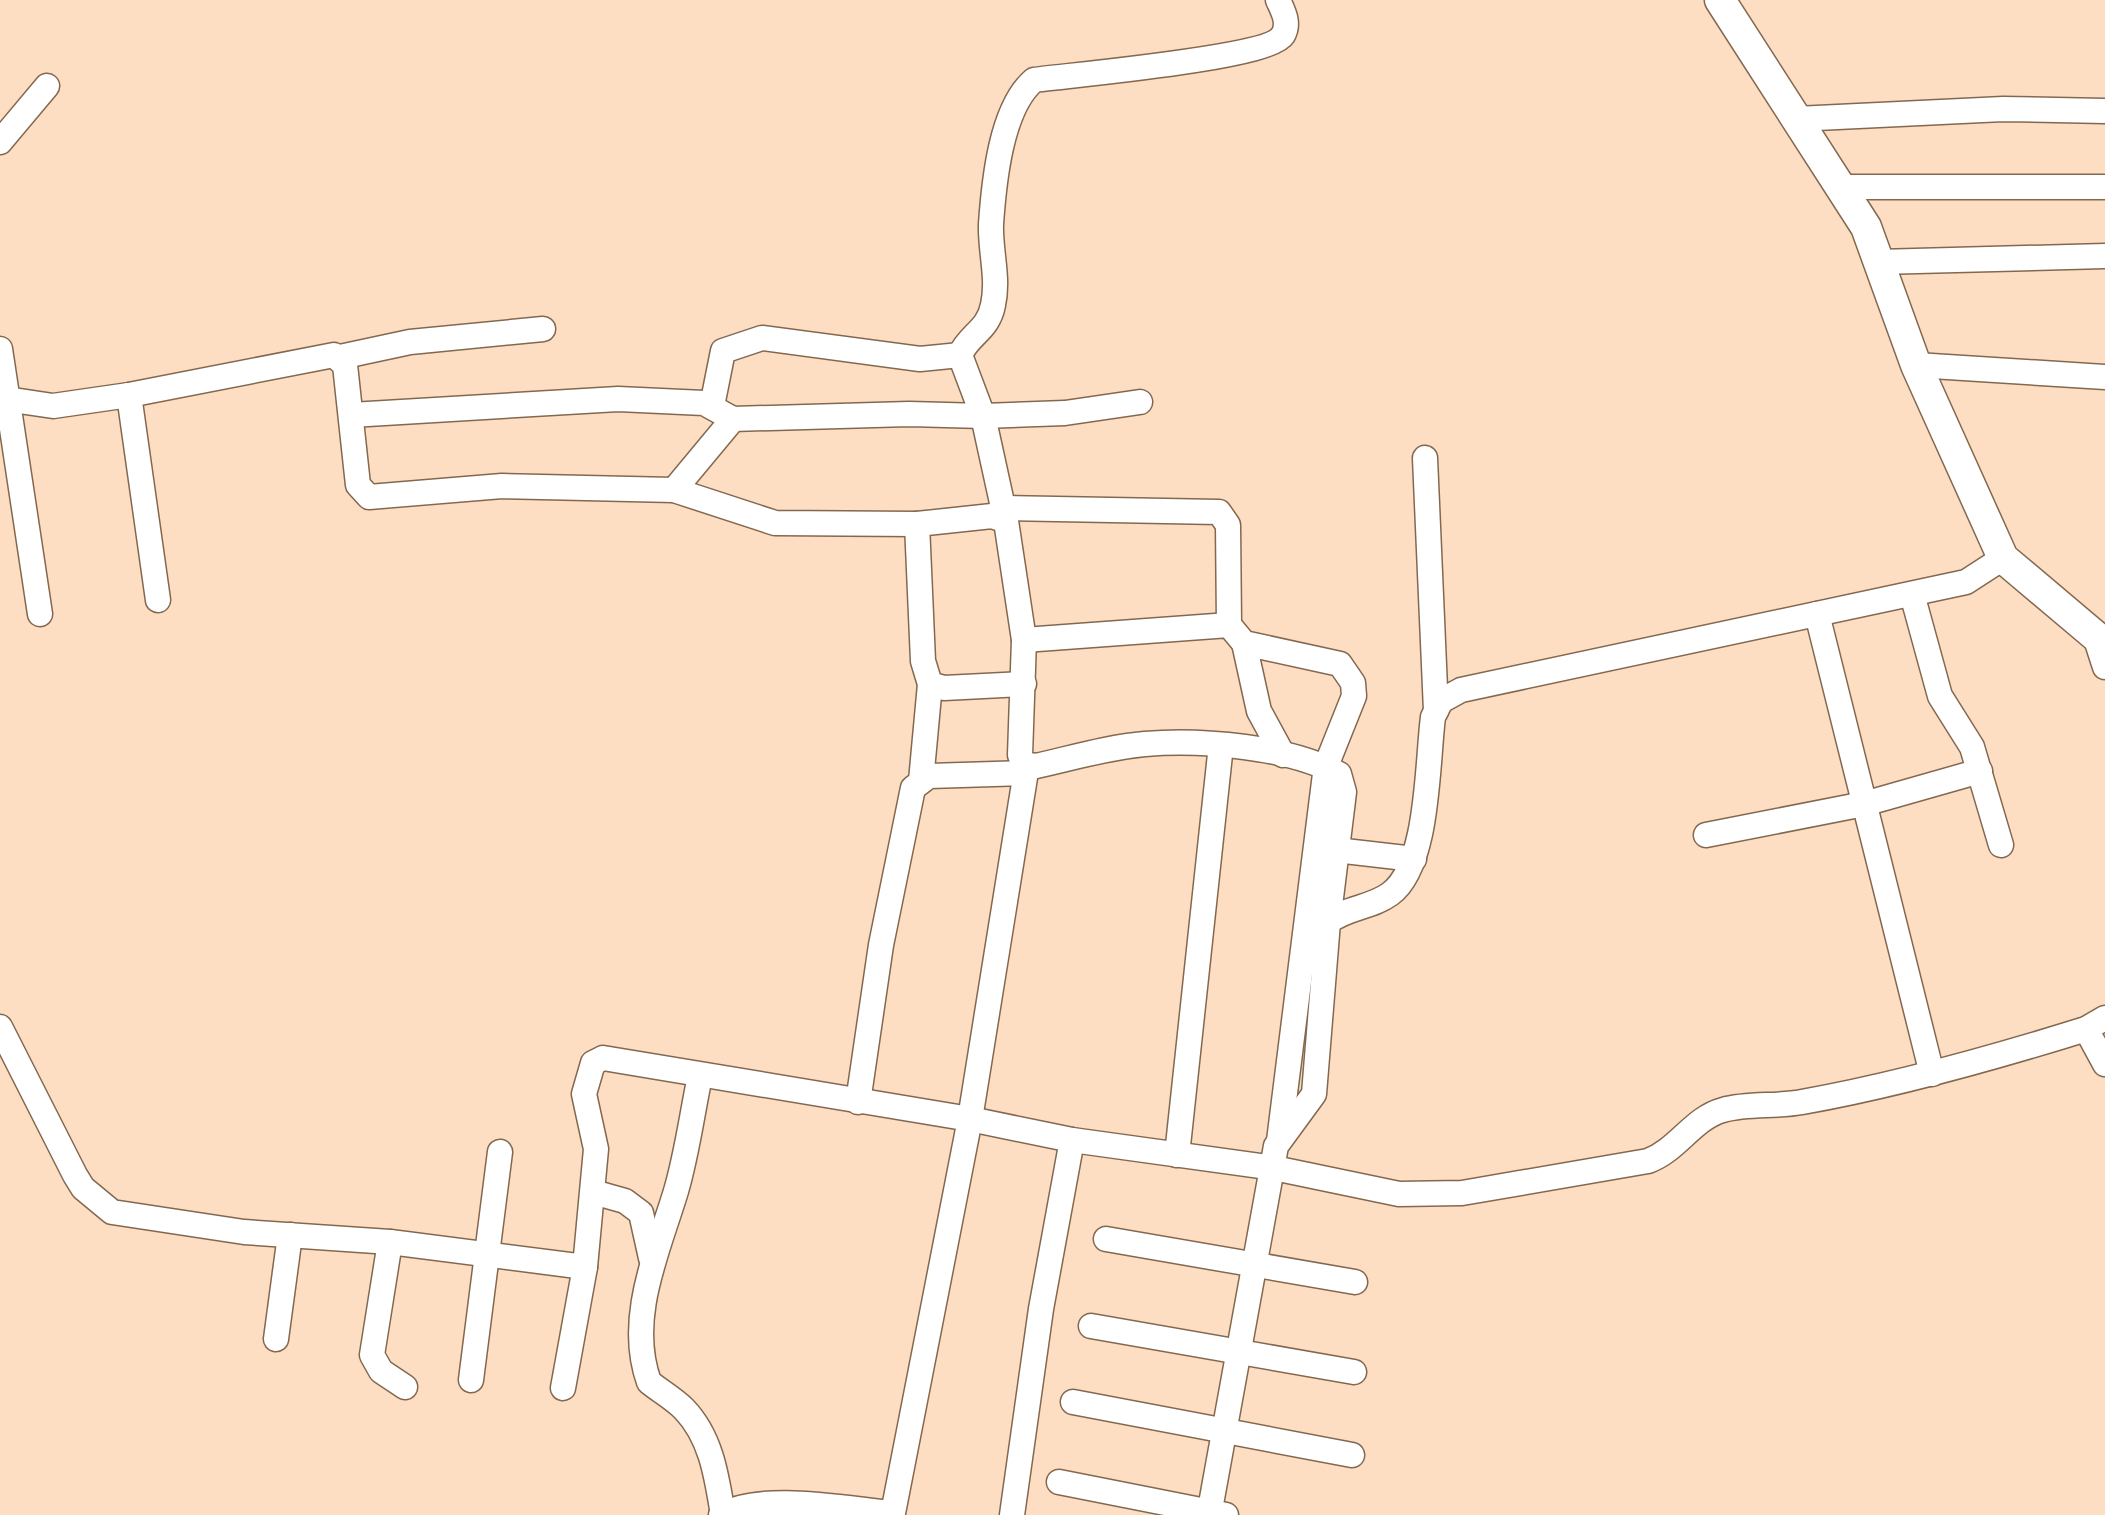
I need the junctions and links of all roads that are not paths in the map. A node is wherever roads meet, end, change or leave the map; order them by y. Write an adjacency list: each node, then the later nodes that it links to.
1 (1278, 0): 13 (street)
2 (1720, 0): 5 (main road)
3 (47, 86): 6 (street)
4 (2105, 111): 5 (street)
5 (1796, 119): 7 (main road)
6 (0, 142)
7 (1839, 187): 8 (street); 10 (main road)
8 (2105, 187)
9 (2105, 256): 10 (street)
10 (1878, 262): 15 (main road)
11 (543, 329): 14 (street)
12 (0, 349): 18 (street)
13 (960, 355): 20 (street); 22 (street)
14 (340, 357): 17 (street); 21 (street)
15 (1916, 365): 16 (street); 28 (main road)
16 (2105, 377)
17 (129, 395): 18 (street); 30 (street)
18 (3, 399): 31 (street)
19 (1140, 402): 22 (street)
20 (712, 406): 21 (street); 23 (street)
21 (351, 415): 25 (street)
22 (983, 416): 23 (street); 26 (street)
23 (733, 419): 25 (street)
24 (1425, 458): 39 (street)
25 (674, 490): 27 (street)
26 (1004, 514): 27 (street); 33 (street); 34 (street)
27 (917, 524): 37 (street)
28 (2003, 558): 29 (street); 35 (main road)
29 (1912, 594): 32 (street); 44 (street)
30 (158, 600)
31 (40, 614)
32 (1817, 614): 39 (street); 46 (street)
33 (1236, 634): 34 (street); 41 (street); 42 (street)
34 (1024, 640): 38 (street)
35 (2100, 640): 36 (street)
36 (2105, 667)
37 (930, 684): 38 (street); 45 (street)
38 (1024, 684): 43 (street)
39 (1436, 711): 50 (street)
40 (1221, 745): 41 (street); 43 (street); 62 (street)
41 (1283, 755): 42 (street)
42 (1326, 766): 49 (street); 60 (street)
43 (1026, 769): 45 (street); 58 (street)
44 (1980, 771): 46 (street); 48 (street)
45 (921, 781): 57 (street)
46 (1864, 804): 47 (street); 55 (street)
47 (1706, 835)
48 (2001, 845)
49 (1336, 850): 50 (street); 51 (street)
50 (1414, 859): 51 (street)
51 (1328, 922): 60 (street)
52 (2096, 1024): 54 (street); 55 (street)
53 (0, 1027): 65 (street)
54 (2105, 1064)
55 (1932, 1074): 63 (street)
56 (700, 1076): 57 (street); 64 (street); 70 (street)
57 (858, 1102): 58 (street)
58 (970, 1119): 59 (street); 84 (street)
59 (1072, 1140): 62 (street); 87 (street)
60 (1279, 1142): 63 (street)
61 (500, 1152): 68 (street)
62 (1177, 1155): 63 (street)
63 (1274, 1168): 69 (street)
64 (593, 1192): 70 (street); 71 (street)
65 (290, 1235): 67 (street); 74 (street)
66 (1106, 1239): 69 (street)
67 (390, 1242): 68 (street); 78 (street)
68 (487, 1253): 71 (street); 77 (street)
69 (1256, 1263): 72 (street); 75 (street)
70 (652, 1264): 86 (street)
71 (585, 1267): 79 (street)
72 (1355, 1282)
73 (1091, 1326): 75 (street)
74 (276, 1339)
75 (1239, 1352): 76 (street); 81 (street)
76 (1354, 1372)
77 (471, 1380)
78 (405, 1387)
79 (563, 1388)
80 (1073, 1402): 81 (street)
81 (1225, 1430): 82 (street); 85 (street)
82 (1352, 1455)
83 (1059, 1482): 85 (street)
84 (897, 1514): 86 (street)
85 (1215, 1514)
86 (722, 1515)
87 (1012, 1515)

